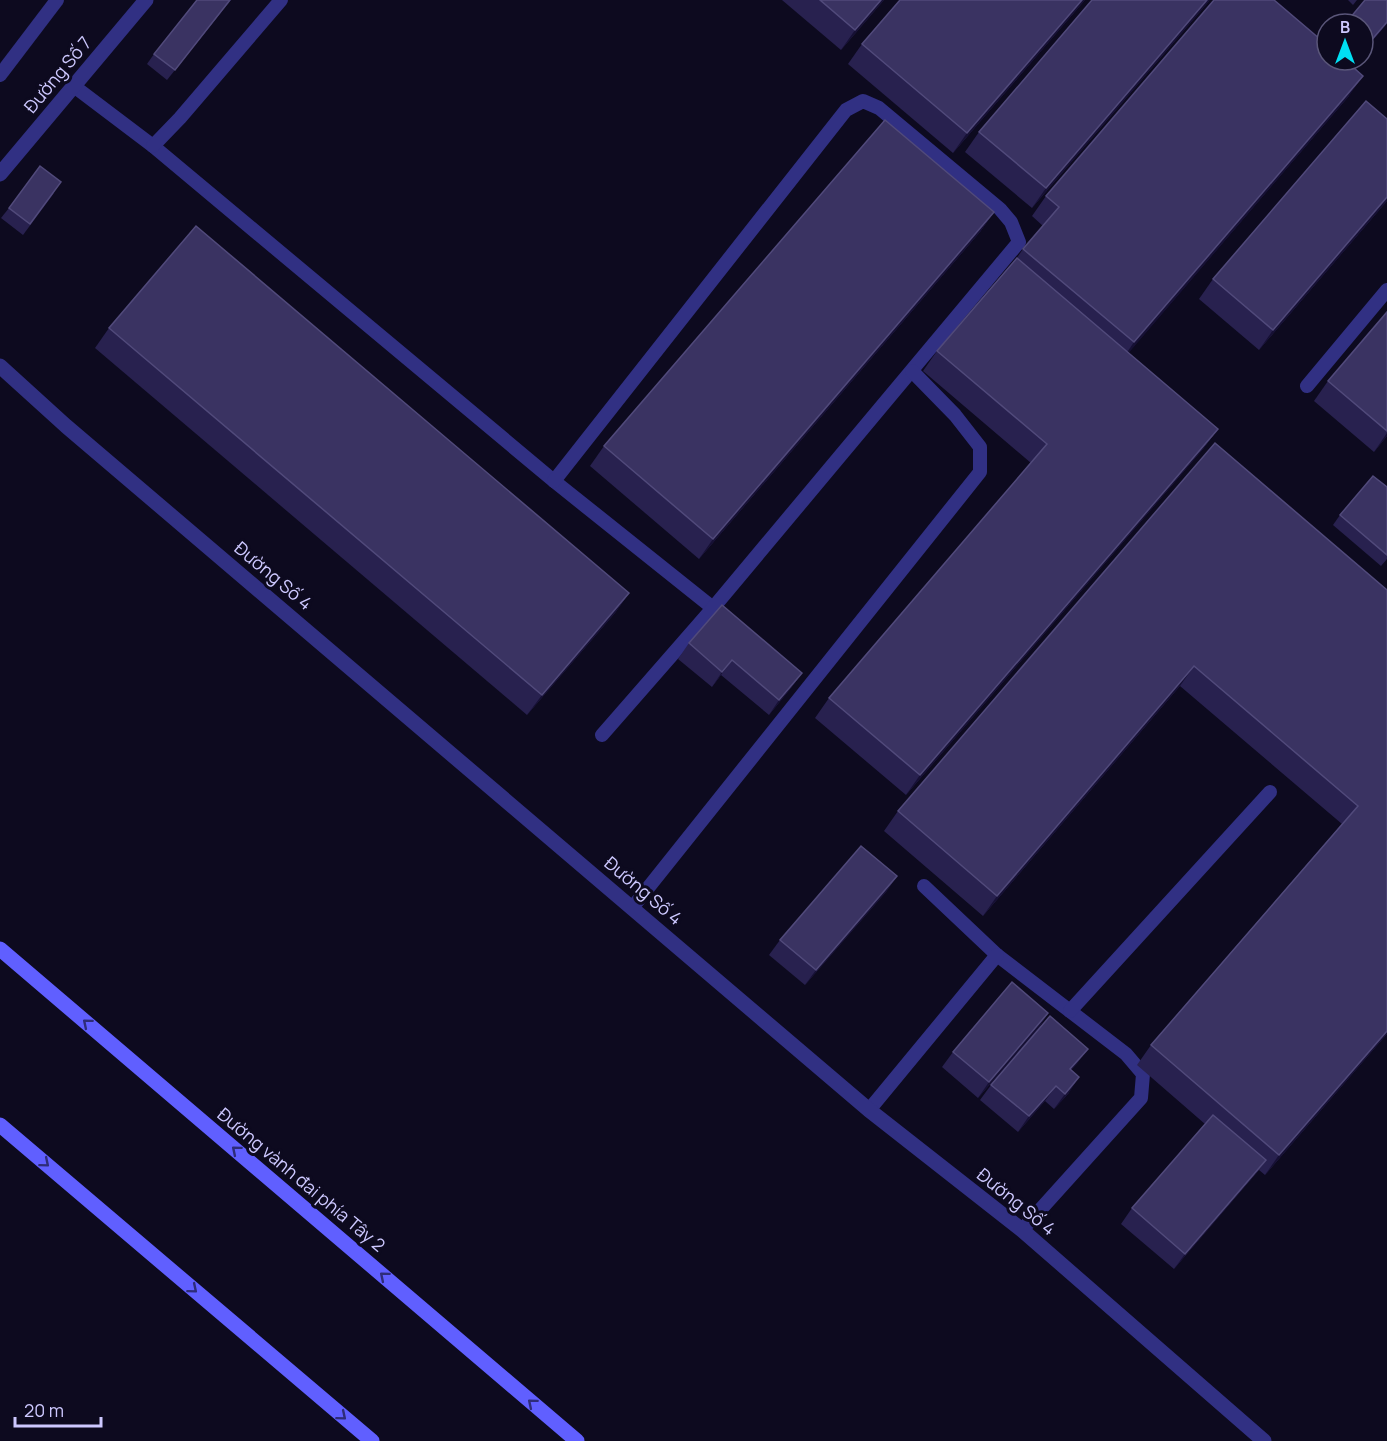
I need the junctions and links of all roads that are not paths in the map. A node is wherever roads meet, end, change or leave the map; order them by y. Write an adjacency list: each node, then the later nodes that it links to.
1 (57, 0): 4 (lane)
2 (146, 0): 5 (street, Đường Số 7)
3 (281, 0): 6 (lane)
4 (0, 75)
5 (75, 87): 6 (lane); 7 (street, Đường Số 7)
6 (153, 146): 12 (lane)
7 (0, 174)
8 (1387, 290): 11 (lane)
9 (0, 366): 17 (street, Đường Số 4)
10 (912, 371): 12 (lane); 13 (lane); 17 (lane)
11 (1307, 386)
12 (555, 481): 13 (lane)
13 (713, 608): 14 (lane)
14 (602, 735)
15 (1270, 792): 20 (lane)
16 (924, 886): 19 (lane)
17 (632, 908): 21 (street, Đường Số 4)
18 (0, 949): 25 (main road, Đường vành đai phía Tây 2, one-way to 18)
19 (997, 955): 20 (lane); 21 (lane)
20 (1070, 1011): 23 (lane)
21 (869, 1110): 23 (street, Đường Số 4)
22 (0, 1125): 24 (main road, one-way to 24)
23 (1022, 1230): 26 (street, Đường Số 4)
24 (372, 1441)
25 (577, 1441)
26 (1264, 1441)

